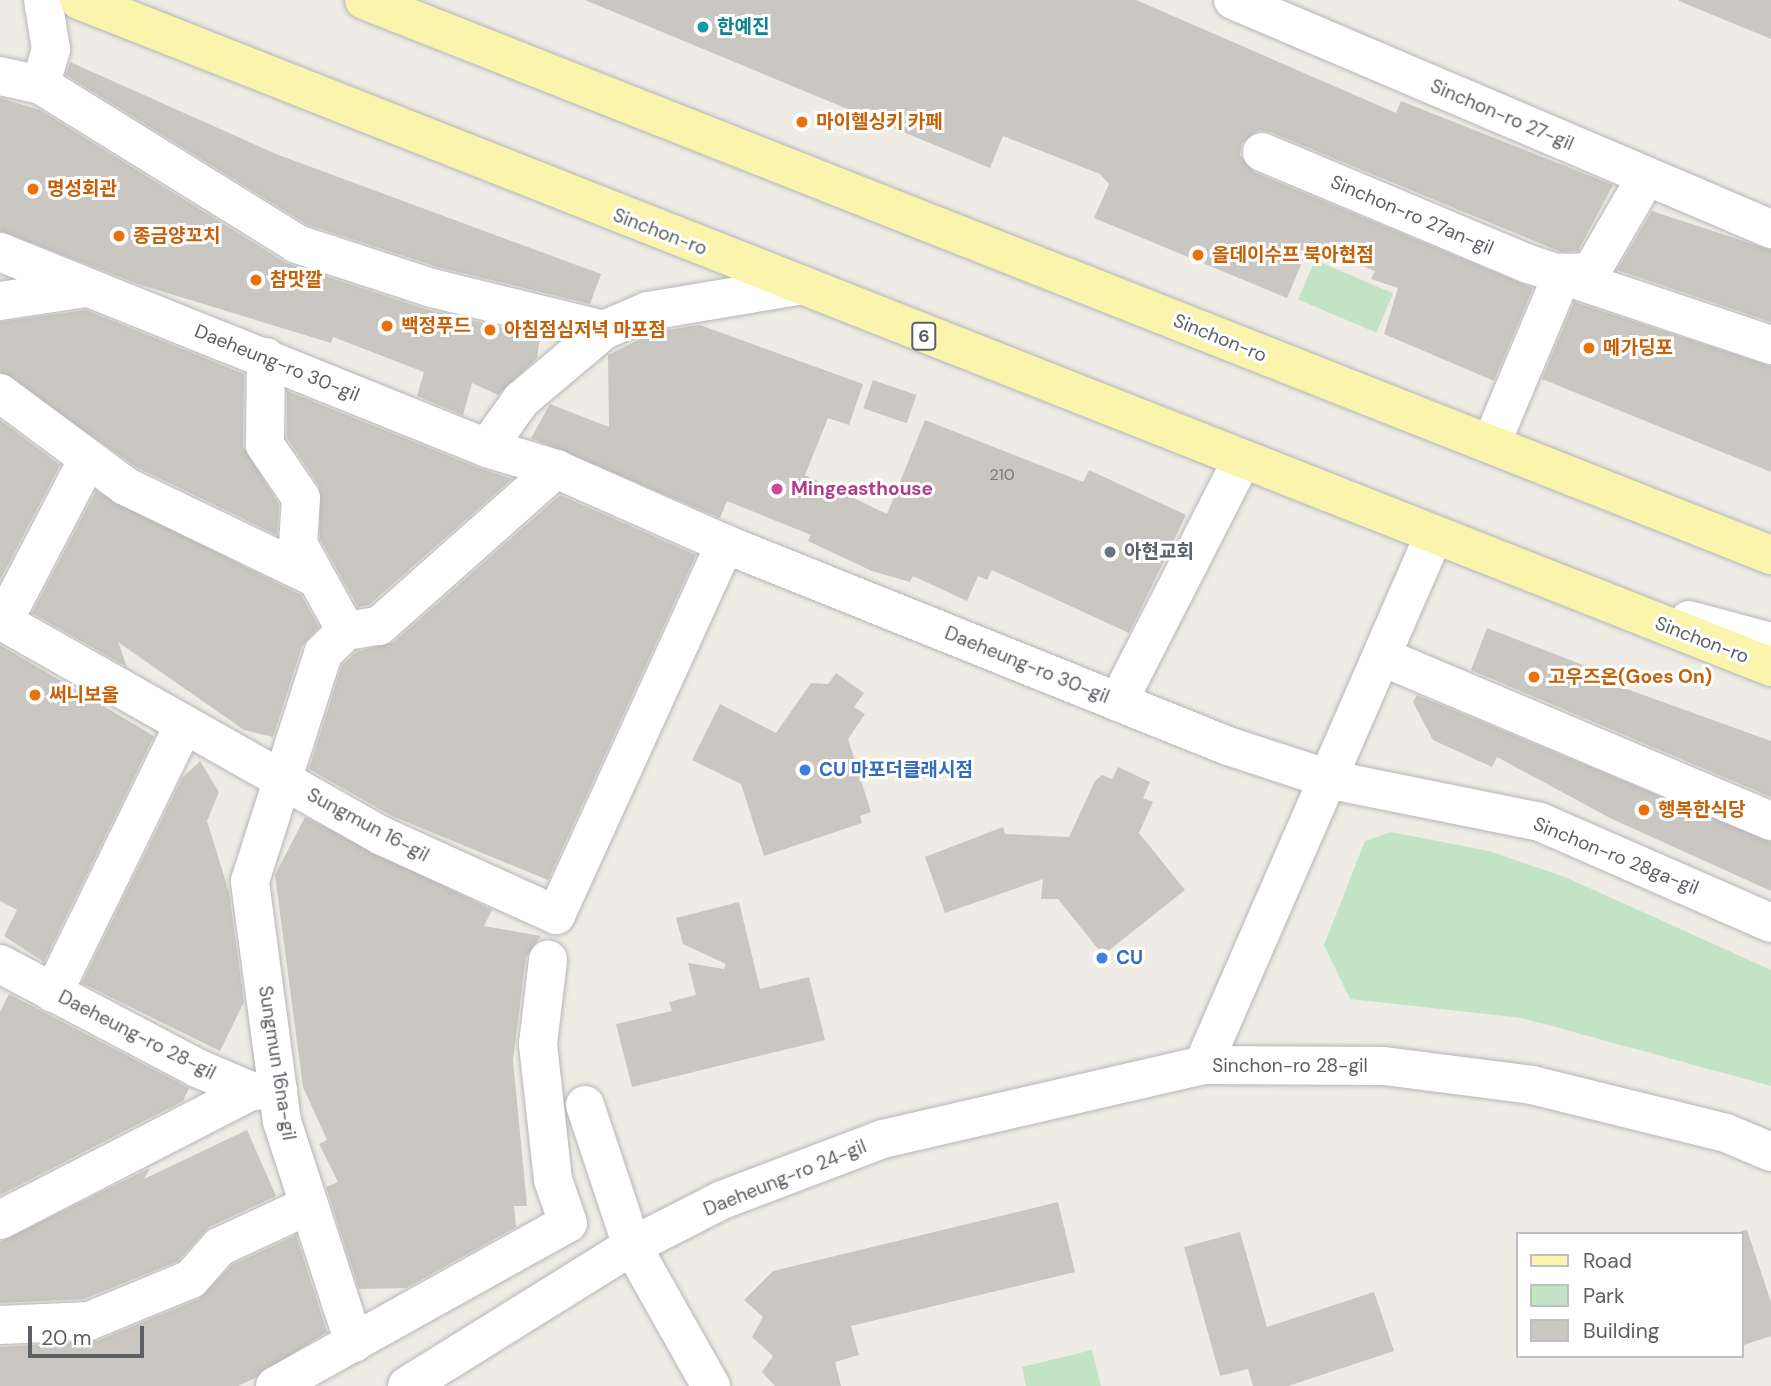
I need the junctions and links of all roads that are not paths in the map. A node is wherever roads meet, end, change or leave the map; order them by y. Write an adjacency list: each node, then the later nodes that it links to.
1 (43, 0): 6 (street)
2 (79, 0): 12 (main road, Sinchon-ro / 6)
3 (364, 0): 19 (main road, Sinchon-ro)
4 (1233, 0): 8 (street, Sinchon-ro 27-gil)
5 (0, 76): 6 (street)
6 (41, 85): 15 (street)
7 (1262, 152): 11 (street, Sinchon-ro 27an-gil)
8 (1646, 177): 9 (street, Sinchon-ro 27-gil); 11 (street)
9 (1771, 229)
10 (0, 252): 13 (street, Daeheung-ro 30-gil)
11 (1563, 273): 16 (street, Sinchon-ro 27an-gil); 19 (street)
12 (798, 286): 15 (street); 22 (main road, Sinchon-ro / 6)
13 (88, 288): 14 (street); 17 (street, Daeheung-ro 30-gil)
14 (0, 301)
15 (604, 330): 20 (street)
16 (1771, 345)
17 (266, 358): 20 (street, Daeheung-ro 30-gil); 27 (street)
18 (0, 393): 21 (street)
19 (1491, 444): 26 (main road, Sinchon-ro)
20 (486, 448): 23 (street, Daeheung-ro 30-gil)
21 (88, 459): 27 (street); 29 (street)
22 (1242, 460): 24 (main road, Sinchon-ro / 6); 34 (street)
23 (556, 469): 25 (street, Daeheung-ro 30-gil); 30 (street)
24 (1434, 535): 28 (main road, Sinchon-ro / 6); 32 (street, Sinchon-ro 28-gil)
25 (725, 544): 34 (street, Daeheung-ro 30-gil); 36 (street, Sungmun 16-gil)
26 (1771, 555)
27 (314, 577): 30 (street)
28 (1569, 588): 31 (street); 33 (main road, Sinchon-ro / 6)
29 (1, 621): 35 (street, Sungmun 16-gil)
30 (346, 631): 36 (street)
31 (1771, 642)
32 (1385, 658): 37 (street, Sinchon-ro 28-gil); 38 (street)
33 (1771, 667)
34 (1118, 702): 37 (street, Daeheung-ro 30-gil)
35 (184, 724): 36 (street, Sungmun 16-gil); 42 (street)
36 (281, 778): 44 (street, Sungmun 16na-gil)
37 (1332, 780): 39 (street, Sinchon-ro 28ga-gil); 43 (street, Sinchon-ro 28-gil)
38 (1771, 821)
39 (1771, 922)
40 (548, 960): 51 (street)
41 (0, 964): 42 (street, Daeheung-ro 28-gil)
42 (53, 992): 44 (street, Daeheung-ro 28-gil)
43 (1203, 1065): 46 (street, Sinchon-ro 28-gil); 49 (street, Daeheung-ro 24-gil)
44 (265, 1090): 47 (street, Sungmun 16na-gil); 48 (street)
45 (585, 1105): 49 (street)
46 (1771, 1152)
47 (309, 1205): 50 (street); 51 (street, Sungmun 16na-gil)
48 (0, 1220)
49 (632, 1246): 53 (street, Daeheung-ro 24-gil); 54 (street)
50 (0, 1325)
51 (354, 1343): 52 (street)
52 (275, 1386)
53 (407, 1386)
54 (711, 1386)

